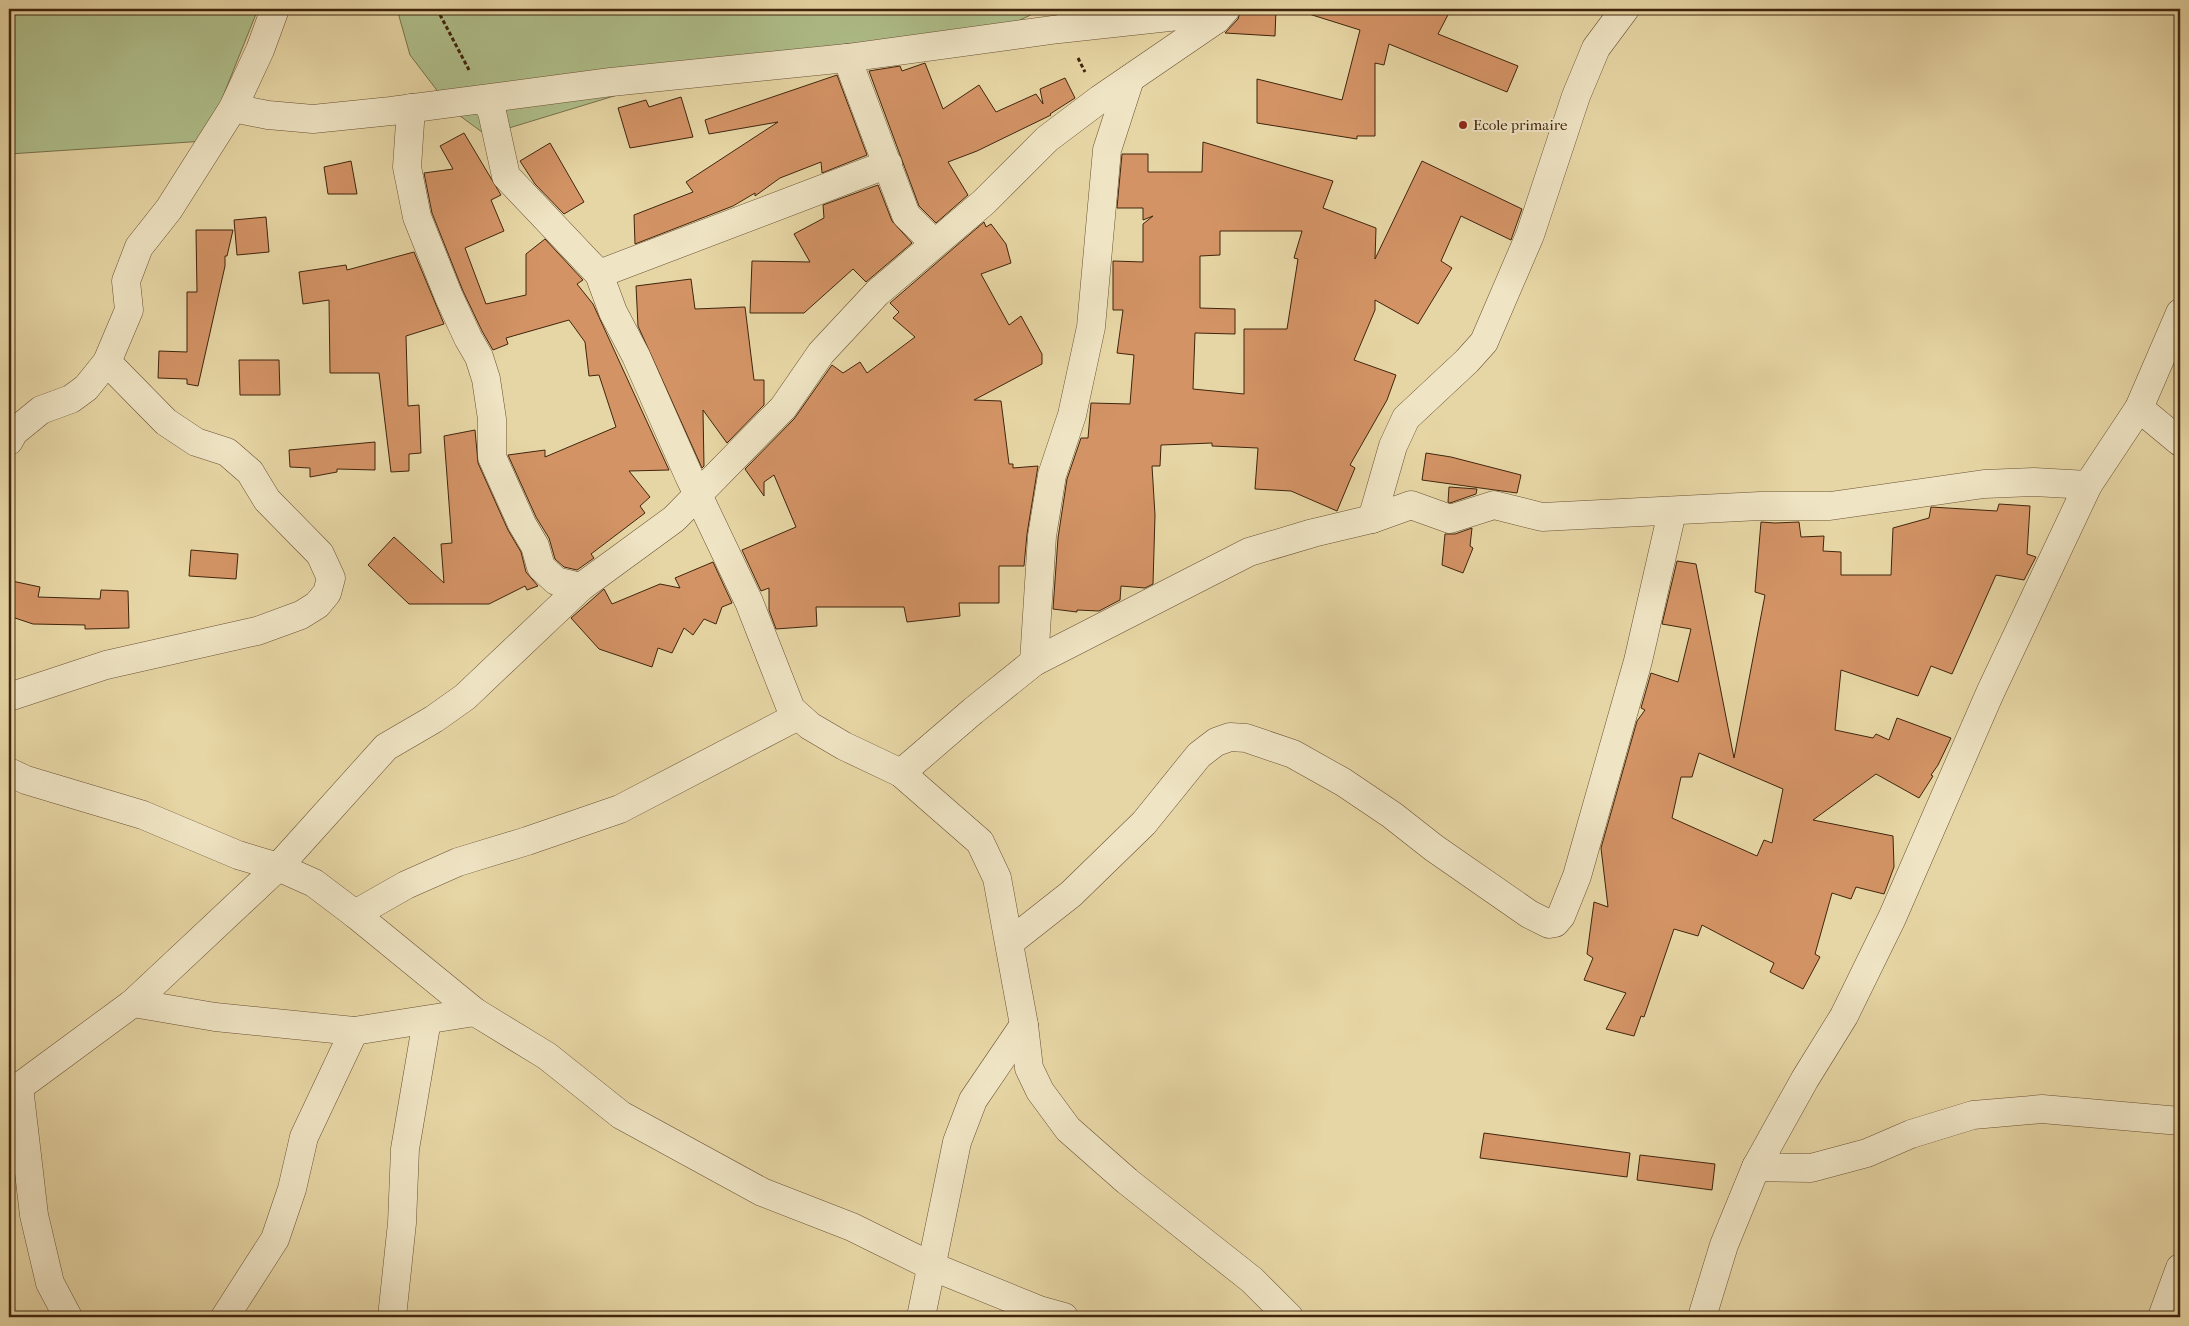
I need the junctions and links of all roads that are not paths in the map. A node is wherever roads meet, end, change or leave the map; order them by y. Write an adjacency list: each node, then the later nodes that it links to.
1 (275, 9): 7 (street)
2 (1626, 9): 20 (street)
3 (1214, 12): 4 (street); 5 (street)
4 (847, 58): 6 (street); 9 (street)
5 (1130, 79): 10 (street); 22 (street)
6 (485, 99): 8 (street); 11 (street)
7 (234, 108): 8 (street); 13 (street)
8 (411, 108): 21 (street)
9 (888, 164): 10 (street); 11 (street)
10 (934, 243): 18 (street)
11 (599, 274): 18 (street)
12 (2180, 313): 14 (street)
13 (107, 362): 15 (street); 23 (street)
14 (2139, 408): 16 (street); 17 (street)
15 (9, 442)
16 (2180, 442)
17 (2088, 485): 19 (street); 37 (street)
18 (698, 496): 21 (street); 24 (street)
19 (1672, 512): 20 (street); 29 (street)
20 (1372, 519): 22 (street)
21 (581, 588): 27 (street)
22 (1034, 662): 26 (street)
23 (9, 697)
24 (798, 716): 26 (street); 28 (street)
25 (9, 772): 27 (street)
26 (901, 773): 29 (street)
27 (278, 867): 28 (street); 30 (street)
28 (355, 914): 31 (street)
29 (1010, 942): 33 (street)
30 (133, 1003): 34 (street); 35 (street)
31 (475, 1012): 32 (street); 38 (street)
32 (427, 1020): 34 (street); 42 (street)
33 (1024, 1025): 38 (street); 45 (street)
34 (354, 1032): 41 (street)
35 (14, 1089): 40 (street)
36 (2180, 1121): 37 (street)
37 (1756, 1167): 46 (street)
38 (931, 1266): 43 (street); 44 (street)
39 (2180, 1268): 47 (street)
40 (68, 1317)
41 (225, 1317)
42 (392, 1317)
43 (921, 1317)
44 (1064, 1317)
45 (1289, 1317)
46 (1702, 1317)
47 (2162, 1317)

